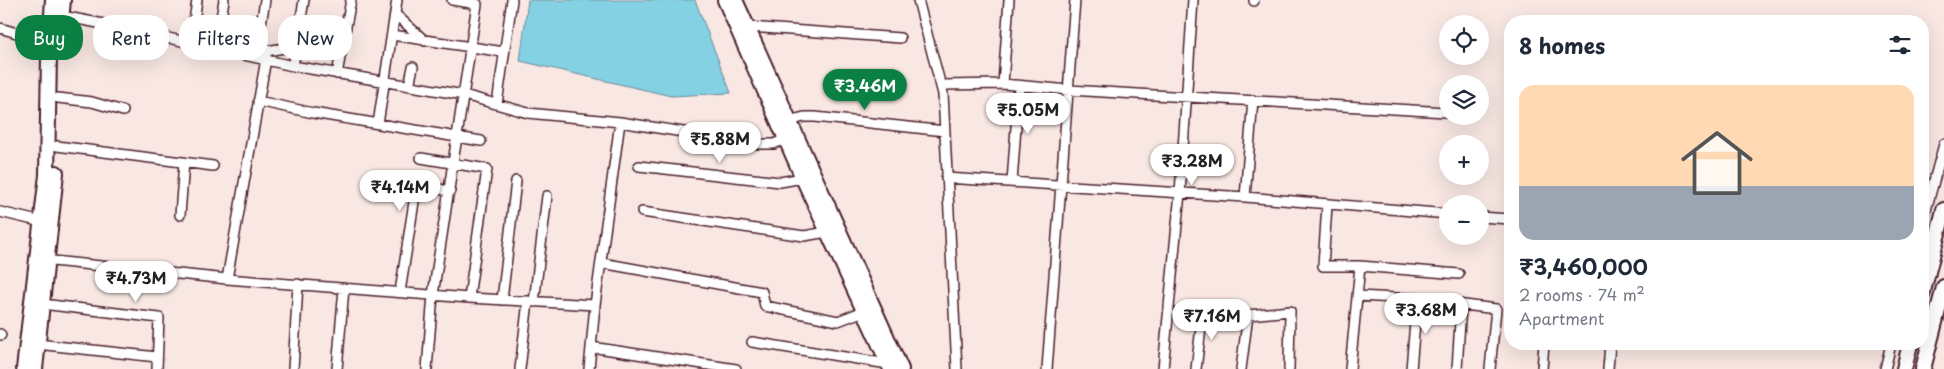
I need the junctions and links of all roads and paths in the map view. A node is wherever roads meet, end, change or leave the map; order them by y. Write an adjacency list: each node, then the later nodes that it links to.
1 (53, 0): 18 (highway)
2 (64, 0): 19 (highway)
3 (197, 0): 20 (street)
4 (224, 0): 21 (street)
5 (265, 0): 22 (street)
6 (304, 0): 23 (street)
7 (351, 0): 41 (street)
8 (397, 0): 17 (street)
9 (452, 0): 32 (street)
10 (512, 0): 33 (street)
11 (725, 0): 61 (highway)
12 (735, 0): 25 (highway)
13 (918, 0): 43 (street)
14 (1009, 0): 44 (street)
15 (1075, 0): 47 (street)
16 (1193, 0): 49 (street)
17 (395, 14): 28 (street); 31 (street)
18 (52, 15)
19 (62, 15)
20 (195, 15)
21 (222, 15)
22 (262, 15)
23 (302, 15)
24 (83, 20): 30 (street)
25 (748, 27): 29 (street); 56 (highway)
26 (0, 28): 27 (street)
27 (15, 32)
28 (392, 35): 31 (street); 42 (street)
29 (900, 38)
30 (179, 40)
31 (426, 41): 32 (street)
32 (471, 48): 33 (street); 48 (street)
33 (504, 52): 53 (street)
34 (268, 56): 39 (street)
35 (50, 60): 88 (highway)
36 (58, 60): 50 (highway)
37 (265, 60): 52 (street)
38 (294, 60): 39 (street)
39 (293, 66): 41 (street)
40 (413, 66): 45 (street)
41 (337, 74): 42 (street)
42 (384, 82): 45 (street); 58 (street)
43 (942, 84): 44 (street); 59 (street)
44 (1003, 84): 46 (street)
45 (409, 86): 48 (street)
46 (1020, 86): 47 (street); 73 (street)
47 (1069, 90): 49 (street); 74 (street)
48 (464, 96): 53 (street); 60 (street)
49 (1185, 97): 51 (street); 76 (street)
50 (58, 98): 54 (street); 64 (highway)
51 (1253, 100): 55 (street); 78 (street)
52 (258, 102): 58 (street); 95 (street)
53 (497, 104): 57 (street)
54 (123, 111)
55 (1439, 112)
56 (789, 121): 59 (street); 132 (highway)
57 (620, 122): 61 (street); 91 (street)
58 (378, 124): 60 (street)
59 (945, 131): 71 (street)
60 (458, 137): 62 (street); 67 (street)
61 (785, 139): 70 (highway)
62 (481, 141)
63 (1944, 144): 79 (street)
64 (57, 146): 66 (street); 90 (highway)
65 (421, 158): 67 (street)
66 (184, 162): 68 (street); 85 (street)
67 (453, 164): 75 (street); 102 (street)
68 (213, 166)
69 (639, 166): 70 (street)
70 (803, 178): 89 (highway)
71 (946, 178): 73 (street); 133 (street)
72 (516, 181): 104 (street)
73 (1012, 182): 74 (street)
74 (1061, 187): 76 (street); 134 (street)
75 (450, 191): 99 (street); 100 (street)
76 (1180, 193): 78 (street); 135 (street)
77 (547, 196): 105 (street)
78 (1246, 197): 80 (street)
79 (1929, 199)
80 (1327, 204): 84 (street); 92 (street)
81 (1944, 210): 93 (highway)
82 (0, 212): 88 (street)
83 (642, 212): 89 (street)
84 (1439, 213)
85 (180, 215)
86 (1489, 218): 87 (street)
87 (1504, 219)
88 (42, 222): 90 (highway)
89 (827, 232): 109 (highway)
90 (43, 260): 95 (street); 106 (highway); 123 (highway)
91 (602, 264): 107 (street); 109 (street)
92 (1360, 266): 94 (street); 101 (street)
93 (1929, 268)
94 (1459, 274)
95 (227, 279): 96 (street)
96 (298, 284): 98 (street); 126 (street)
97 (1944, 286): 113 (highway)
98 (344, 288): 99 (street); 127 (street)
99 (400, 292): 100 (street)
100 (433, 295): 102 (street); 128 (street)
101 (1356, 296): 103 (street); 139 (street)
102 (469, 298): 104 (street)
103 (1417, 299): 108 (street); 140 (street)
104 (502, 300): 105 (street)
105 (531, 301): 107 (street); 129 (street)
106 (42, 304): 112 (highway); 120 (street)
107 (595, 305): 114 (street)
108 (1462, 305): 141 (street); 142 (street)
109 (864, 311): 122 (highway)
110 (1203, 311): 136 (street)
111 (752, 342): 122 (street)
112 (37, 344): 120 (street); 124 (highway)
113 (1929, 345)
114 (591, 347): 121 (street); 130 (street)
115 (1544, 350): 143 (street)
116 (1610, 350): 144 (street)
117 (1890, 350): 145 (street)
118 (1909, 350): 146 (highway)
119 (1928, 350): 147 (highway)
120 (158, 357): 125 (street)
121 (686, 364): 131 (street)
122 (889, 366)
123 (24, 369)
124 (35, 369)
125 (157, 369)
126 (293, 369)
127 (337, 369)
128 (427, 369)
129 (520, 369)
130 (589, 369)
131 (736, 369)
132 (902, 369)
133 (957, 369)
134 (1047, 369)
135 (1163, 369)
136 (1196, 369)
137 (1240, 369): 138 (street)
138 (1289, 369)
139 (1350, 369)
140 (1411, 369)
141 (1457, 369)
142 (1490, 369)
143 (1542, 369)
144 (1608, 369)
145 (1885, 369)
146 (1904, 369)
147 (1923, 369)

